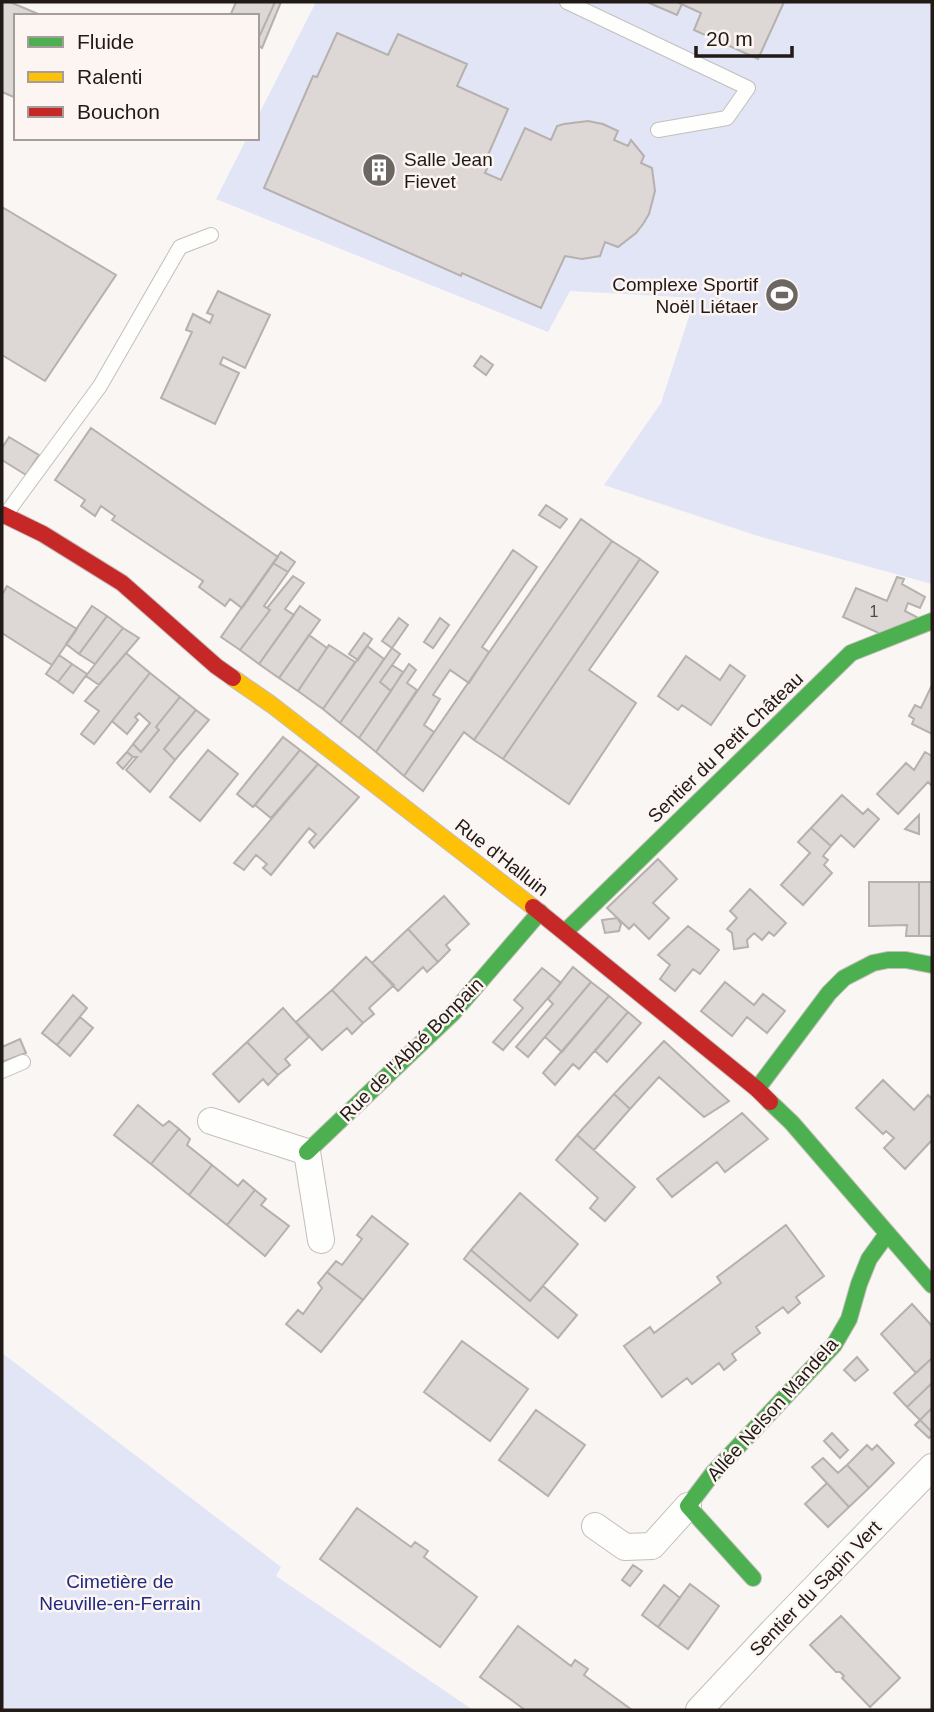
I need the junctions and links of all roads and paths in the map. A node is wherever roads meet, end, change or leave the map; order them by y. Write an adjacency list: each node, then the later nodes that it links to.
1 (567, 2): 2 (lane)
2 (658, 130)
3 (211, 235): 4 (lane)
4 (3, 517): 6 (street, Rue d'Halluin)
5 (932, 621): 7 (street, Sentier du Petit Château)
6 (540, 912): 7 (street, Rue d'Halluin); 13 (street, Rue de l'Abbé Bonpain)
7 (565, 932): 11 (street, Rue d'Halluin)
8 (932, 965): 11 (street)
9 (23, 1062): 10 (lane)
10 (2, 1071)
11 (757, 1089): 14 (street, Rue d'Halluin)
12 (211, 1121): 13 (street)
13 (307, 1152): 15 (street)
14 (887, 1234): 16 (street, Rue d'Halluin); 18 (street, Allée Nelson Mandela)
15 (321, 1240)
16 (932, 1285)
17 (932, 1467): 21 (street, Sentier du Sapin Vert)
18 (688, 1506): 19 (street, Allée Nelson Mandela); 20 (street)
19 (595, 1525)
20 (753, 1578)
21 (699, 1710)

